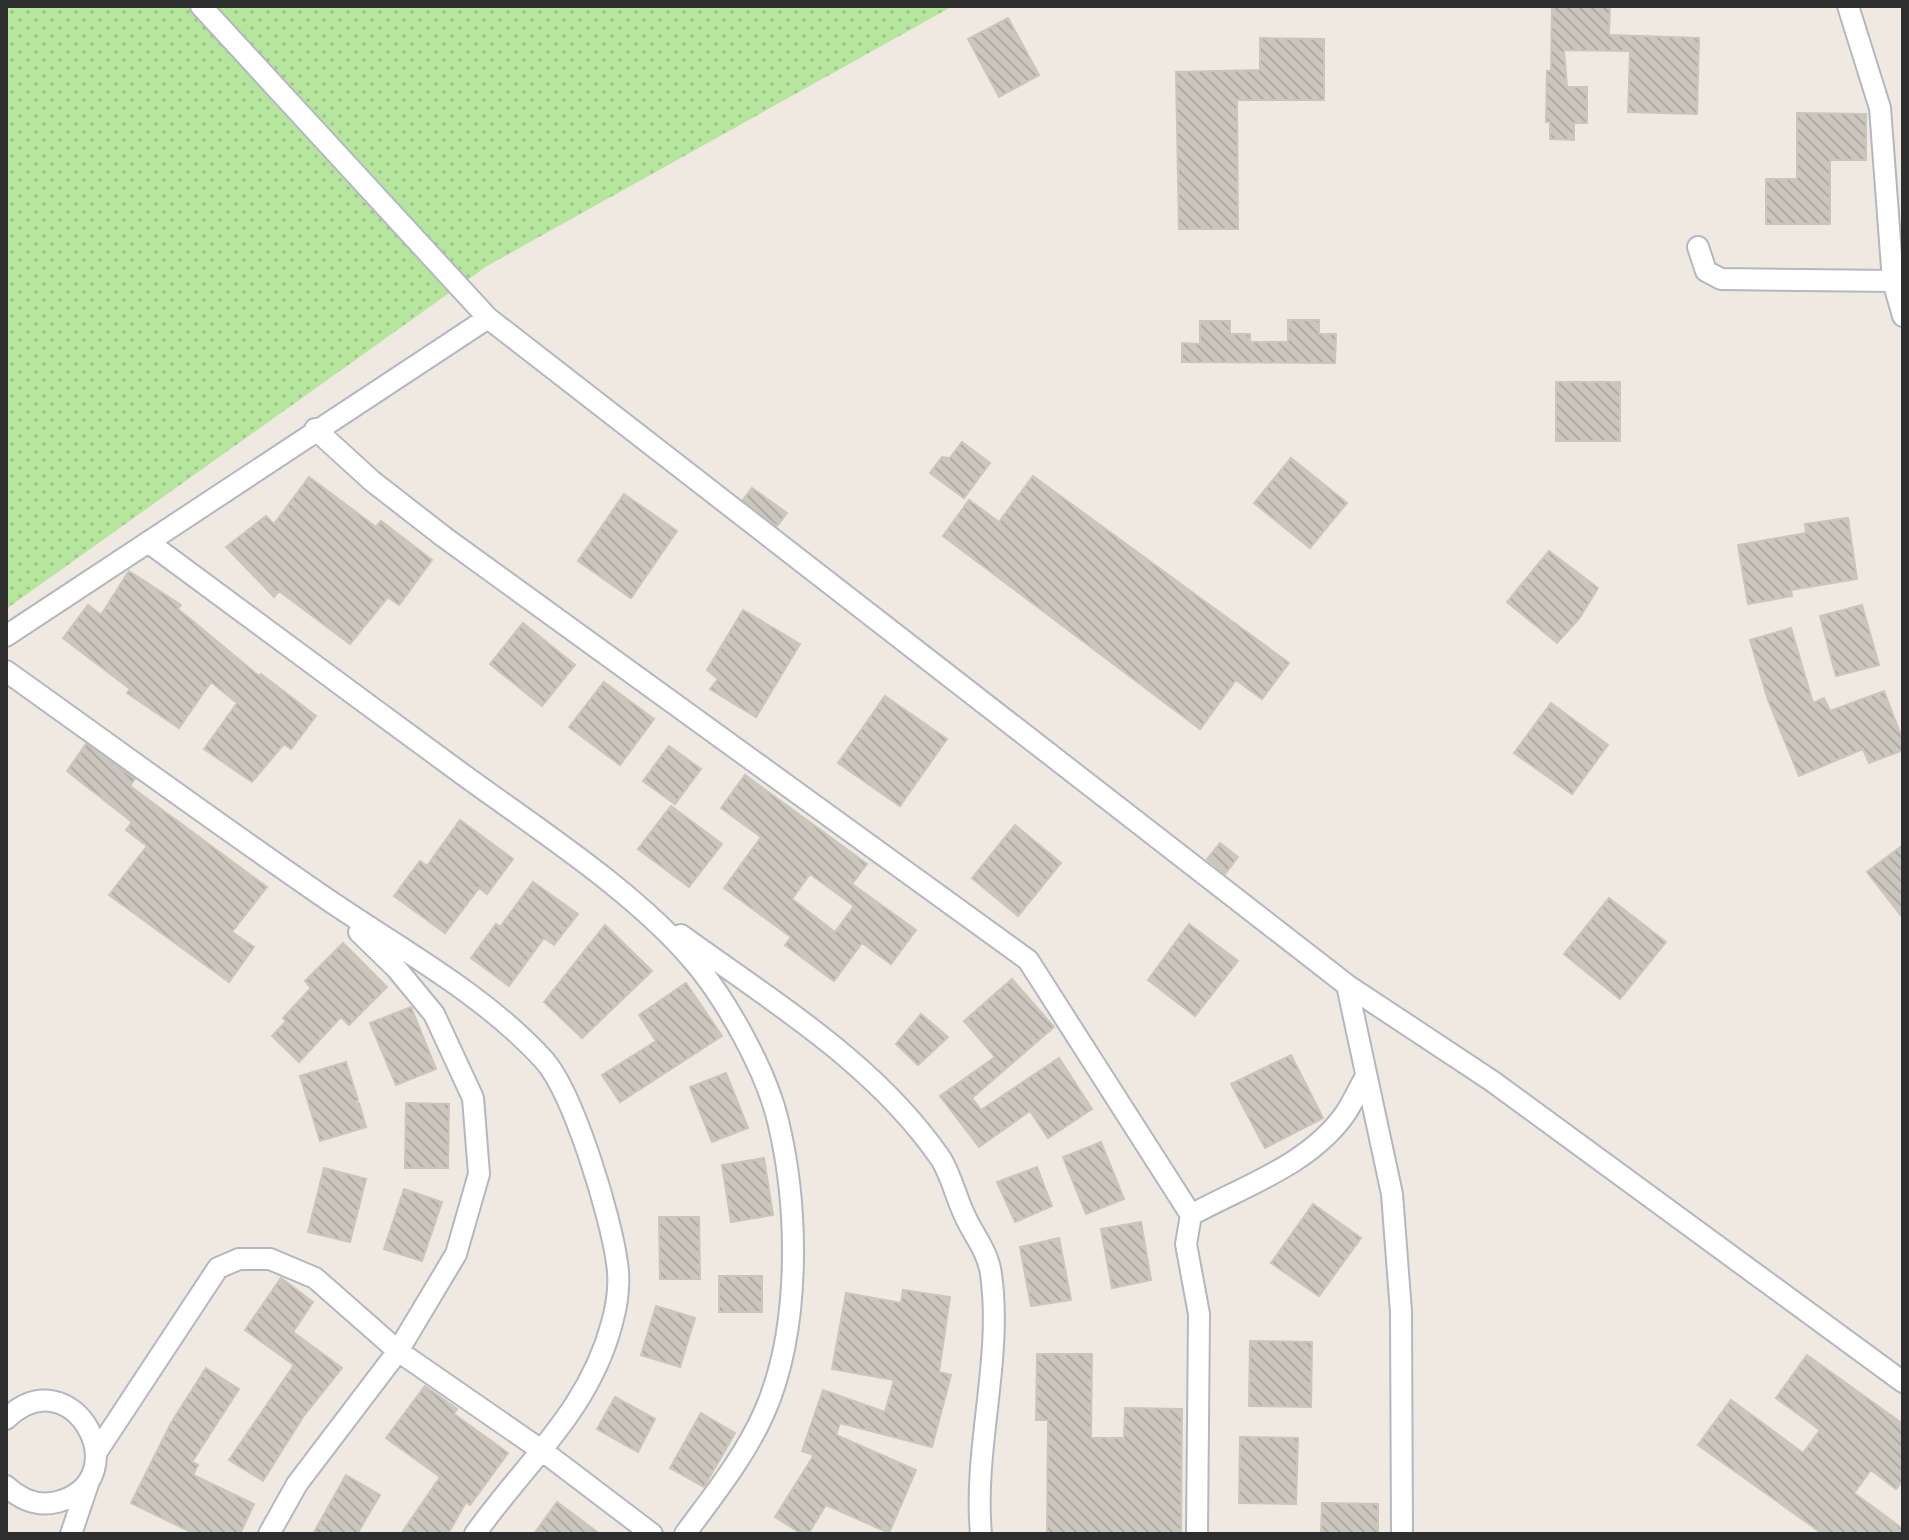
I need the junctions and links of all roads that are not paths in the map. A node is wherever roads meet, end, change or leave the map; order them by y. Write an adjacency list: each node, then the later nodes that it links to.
1 (201, 6): 6 (street)
2 (1848, 6): 4 (street)
3 (1698, 247): 4 (street)
4 (1893, 281): 5 (street)
5 (1903, 316)
6 (488, 318): 7 (street); 13 (street)
7 (315, 429): 8 (street); 15 (street)
8 (148, 542): 9 (street); 11 (street)
9 (6, 636)
10 (6, 671): 12 (street)
11 (617, 889): 27 (street); 28 (street)
12 (322, 896): 16 (street); 19 (street)
13 (1347, 985): 14 (street); 17 (street)
14 (1366, 1076): 15 (street); 30 (street)
15 (1191, 1215): 29 (street)
16 (398, 1351): 19 (street); 20 (street); 24 (street)
17 (1903, 1382)
18 (6, 1419): 20 (street)
19 (544, 1452): 25 (street); 26 (street)
20 (96, 1453): 21 (street)
21 (90, 1477): 22 (street); 23 (street)
22 (6, 1486)
23 (71, 1534)
24 (269, 1534)
25 (475, 1534)
26 (652, 1534)
27 (685, 1534)
28 (981, 1534)
29 (1197, 1534)
30 (1402, 1534)

